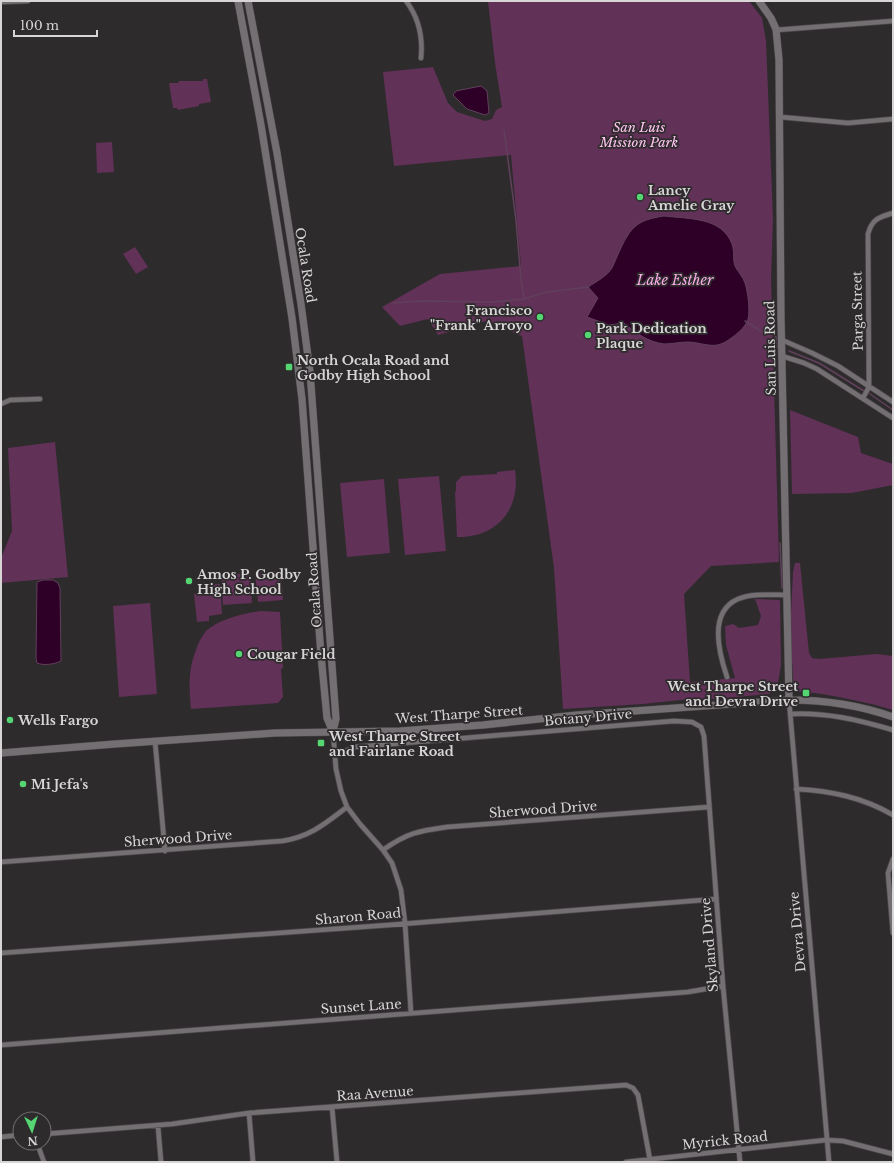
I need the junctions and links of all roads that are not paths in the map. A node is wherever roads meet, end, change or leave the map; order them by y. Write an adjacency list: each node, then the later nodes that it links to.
1 (28, 1): 6 (street)
2 (238, 1): 13 (main road, Ocala Road)
3 (248, 1): 12 (main road, Ocala Road)
4 (406, 1): 9 (street)
5 (759, 1): 8 (main road, San Luis Road)
6 (1, 2)
7 (893, 21): 8 (street)
8 (776, 30): 10 (main road, San Luis Road)
9 (421, 58)
10 (780, 117): 11 (street); 21 (main road, San Luis Road)
11 (893, 119)
12 (279, 169): 13 (main road); 15 (main road, Ocala Road)
13 (269, 170): 16 (main road, Ocala Road)
14 (893, 214): 23 (street, Parga Street)
15 (293, 256): 16 (main road); 17 (main road, Ocala Road)
16 (283, 258): 18 (main road, Ocala Road)
17 (295, 266): 18 (main road); 20 (main road, Ocala Road)
18 (285, 268): 19 (main road, Ocala Road)
19 (294, 333): 20 (main road); 28 (main road, Ocala Road)
20 (305, 337): 29 (main road, Ocala Road)
21 (782, 340): 22 (main road, San Luis Road); 23 (street)
22 (782, 356): 24 (street); 33 (main road, San Luis Road)
23 (869, 387): 24 (street, Parga Street); 26 (street)
24 (863, 398): 30 (street)
25 (40, 399): 27 (street)
26 (893, 402)
27 (1, 404)
28 (303, 416): 29 (main road); 32 (main road, Ocala Road)
29 (313, 416): 31 (main road, Ocala Road)
30 (893, 418)
31 (314, 429): 32 (main road); 34 (main road, Ocala Road)
32 (304, 430): 35 (main road, Ocala Road)
33 (787, 595): 36 (street); 37 (main road, San Luis Road)
34 (328, 615): 35 (main road); 42 (main road, Ocala Road)
35 (318, 616): 42 (main road, Ocala Road)
36 (727, 677)
37 (789, 700): 38 (street, Devra Drive); 39 (main road, West Tharpe Street); 42 (main road, West Tharpe Street)
38 (790, 714): 41 (street); 46 (street, Devra Drive)
39 (893, 717)
40 (701, 727): 45 (street, Botany Drive); 48 (street, Skyland Drive)
41 (893, 730)
42 (333, 732): 43 (main road, West Tharpe Street); 45 (street)
43 (155, 741): 44 (main road, West Tharpe Street); 50 (street)
44 (1, 753)
45 (334, 755): 47 (street)
46 (796, 789): 49 (street); 67 (street, Devra Drive)
47 (347, 806): 50 (street, Sherwood Drive); 51 (street)
48 (709, 807): 51 (street, Sherwood Drive); 54 (street, Skyland Drive)
49 (893, 814)
50 (165, 850): 53 (street, Sherwood Drive)
51 (383, 850): 55 (street)
52 (893, 859): 56 (street)
53 (1, 862)
54 (716, 899): 55 (street, Sharon Road); 58 (street, Skyland Drive)
55 (405, 923): 57 (street, Sharon Road); 59 (street)
56 (893, 933)
57 (1, 953)
58 (723, 986): 59 (street, Sunset Lane); 68 (street, Skyland Drive)
59 (411, 1013): 60 (street, Sunset Lane)
60 (1, 1045)
61 (332, 1107): 62 (street, Raa Avenue); 71 (street, Raa Avenue); 75 (street)
62 (249, 1113): 63 (street, Raa Avenue); 74 (street)
63 (158, 1126): 64 (street, Raa Avenue); 73 (street)
64 (52, 1133)
65 (12, 1136): 66 (street)
66 (1, 1137)
67 (826, 1140): 68 (street, Myrick Road); 70 (street, Myrick Road); 78 (street, Devra Drive)
68 (739, 1149): 71 (street, Myrick Road); 77 (street, Skyland Drive)
69 (40, 1151): 72 (street)
70 (893, 1154)
71 (650, 1160): 76 (street, Myrick Road)
72 (44, 1162)
73 (161, 1162)
74 (253, 1162)
75 (336, 1162)
76 (626, 1162)
77 (740, 1162)
78 (828, 1162)

